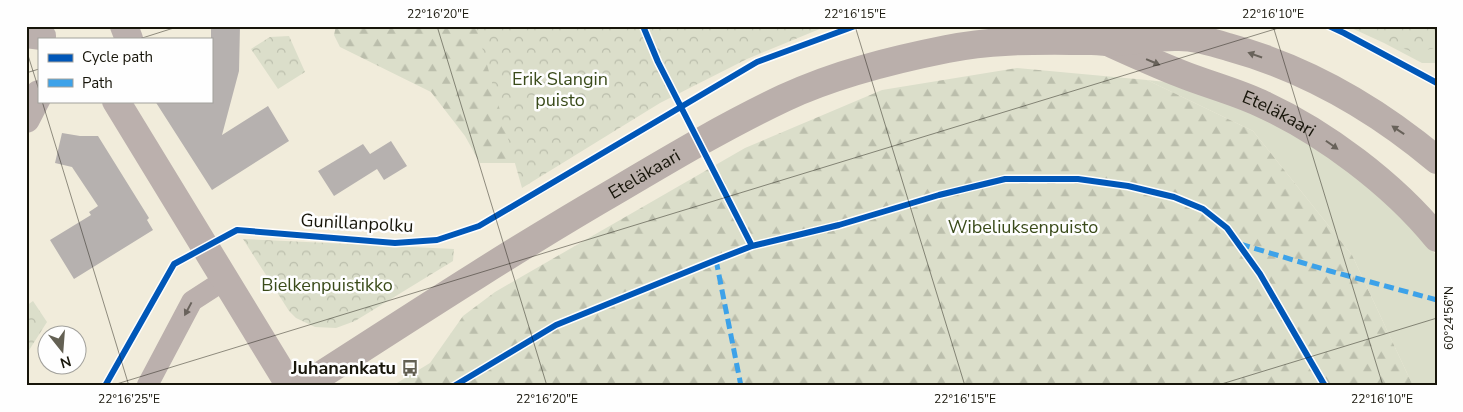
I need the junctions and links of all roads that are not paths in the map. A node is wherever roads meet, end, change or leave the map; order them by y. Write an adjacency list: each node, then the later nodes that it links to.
1 (124, 26): 2 (street)
2 (129, 38)
3 (1109, 42): 7 (main road, Eteläkaari, one-way to 3); 8 (main road, Eteläkaari, one-way to 8); 12 (main road, Eteläkaari)
4 (38, 96): 6 (street)
5 (117, 102): 9 (street)
6 (26, 119)
7 (1437, 160)
8 (1433, 227)
9 (226, 279): 10 (lane, one-way to 10); 11 (street)
10 (147, 386)
11 (290, 386)
12 (304, 386)

